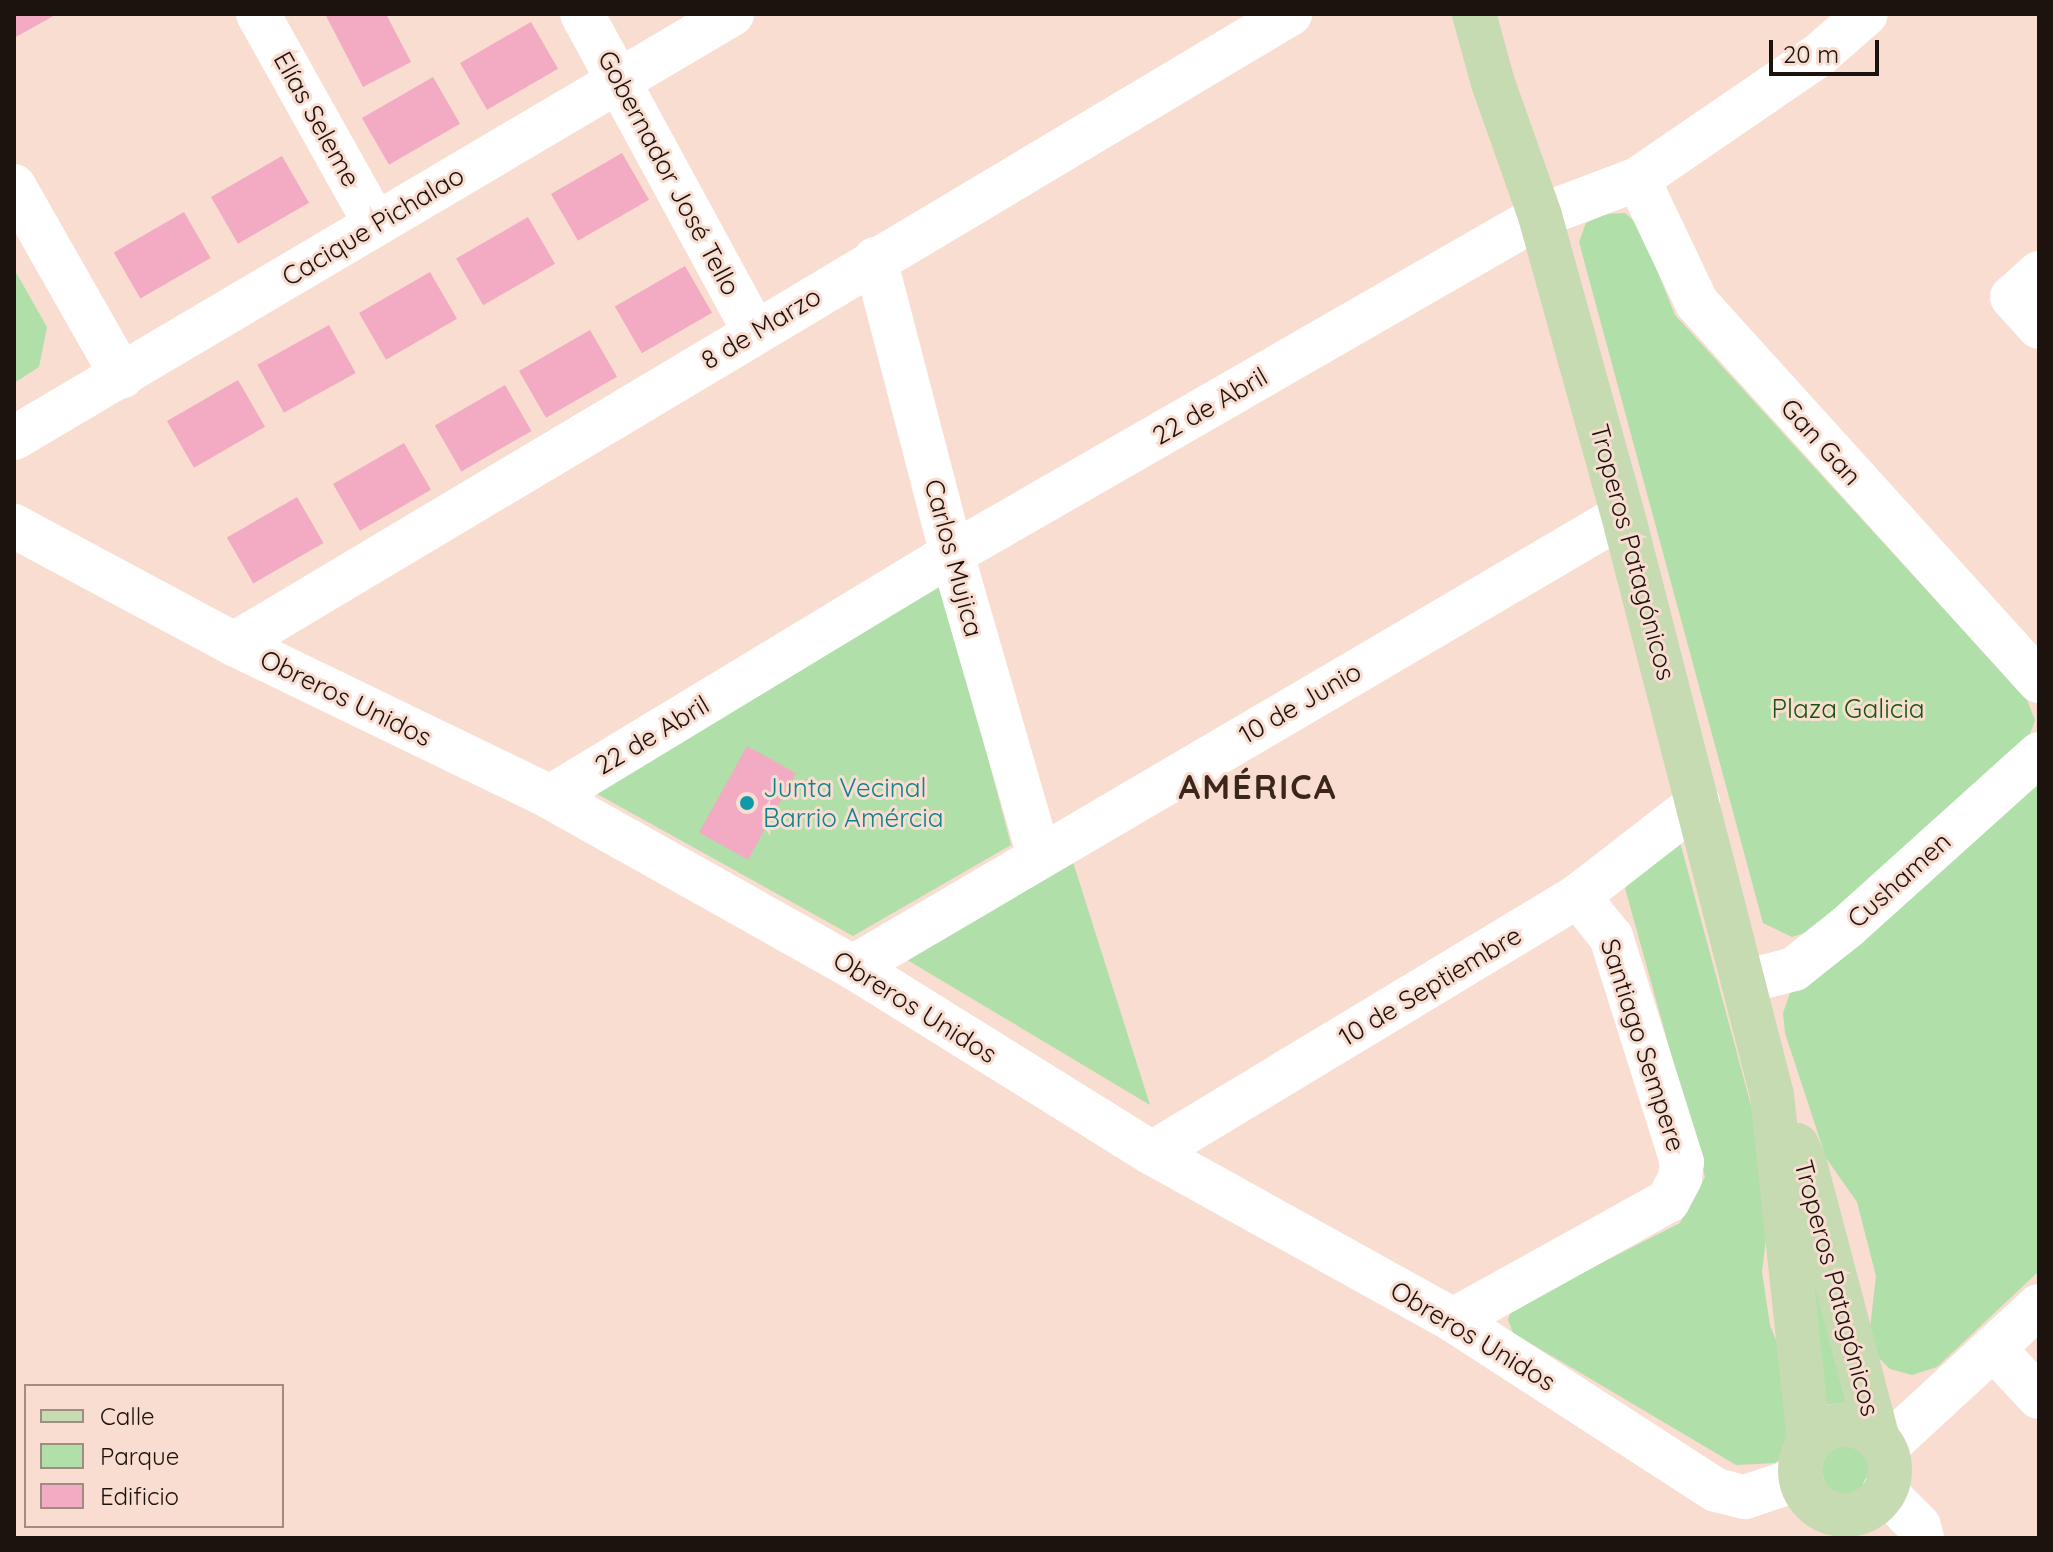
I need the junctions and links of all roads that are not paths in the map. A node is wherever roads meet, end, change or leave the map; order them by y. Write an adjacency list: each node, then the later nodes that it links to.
1 (258, 14): 11 (street, Elías Seleme)
2 (582, 14): 7 (street, Gobernador José Tello)
3 (732, 14): 7 (street, Cacique Pichalao)
4 (1290, 14): 12 (street, 8 de Marzo)
5 (1474, 14): 10 (main road, Troperos Patagónicos)
6 (1866, 14): 8 (street, 22 de Abril)
7 (619, 81): 11 (street, Cacique Pichalao); 13 (street, Gobernador José Tello)
8 (1638, 179): 10 (street, 22 de Abril); 20 (street, Gan Gan)
9 (14, 186): 14 (street)
10 (1540, 216): 16 (main road, Troperos Patagónicos); 18 (street, 22 de Abril)
11 (375, 223): 14 (street, Cacique Pichalao)
12 (875, 259): 13 (street, 8 de Marzo); 18 (street, Carlos Mujica)
13 (755, 332): 19 (street, 8 de Marzo)
14 (122, 376): 15 (street, Cacique Pichalao)
15 (14, 438)
16 (1623, 515): 23 (main road, Troperos Patagónicos); 24 (street, 10 de Junio)
17 (14, 526): 19 (street, Obreros Unidos)
18 (952, 554): 22 (street, 22 de Abril); 24 (street, Carlos Mujica)
19 (234, 644): 22 (street, Obreros Unidos)
20 (2039, 681)
21 (2039, 754): 27 (street, Cushamen)
22 (550, 797): 26 (street, Obreros Unidos)
23 (1698, 803): 25 (street, 10 de Septiembre); 27 (main road, Troperos Patagónicos)
24 (1039, 855): 26 (street, 10 de Junio)
25 (1578, 896): 29 (street, 10 de Septiembre); 31 (street, Santiago Sempere)
26 (853, 967): 29 (street, Obreros Unidos)
27 (1744, 982): 28 (main road, Troperos Patagónicos)
28 (1772, 1095): 34 (main road, Troperos Patagónicos); 35 (main road, Troperos Patagónicos)
29 (1152, 1153): 31 (street, Obreros Unidos)
30 (2039, 1306): 32 (street)
31 (1453, 1320): 35 (street, Obreros Unidos)
32 (1993, 1348): 33 (street); 34 (street)
33 (2039, 1397)
34 (1881, 1443): 35 (main road, Troperos Patagónicos); 36 (main road, Troperos Patagónicos)
35 (1804, 1460): 37 (main road)
36 (1880, 1509): 37 (main road); 38 (street)
37 (1829, 1524)
38 (1922, 1538)

